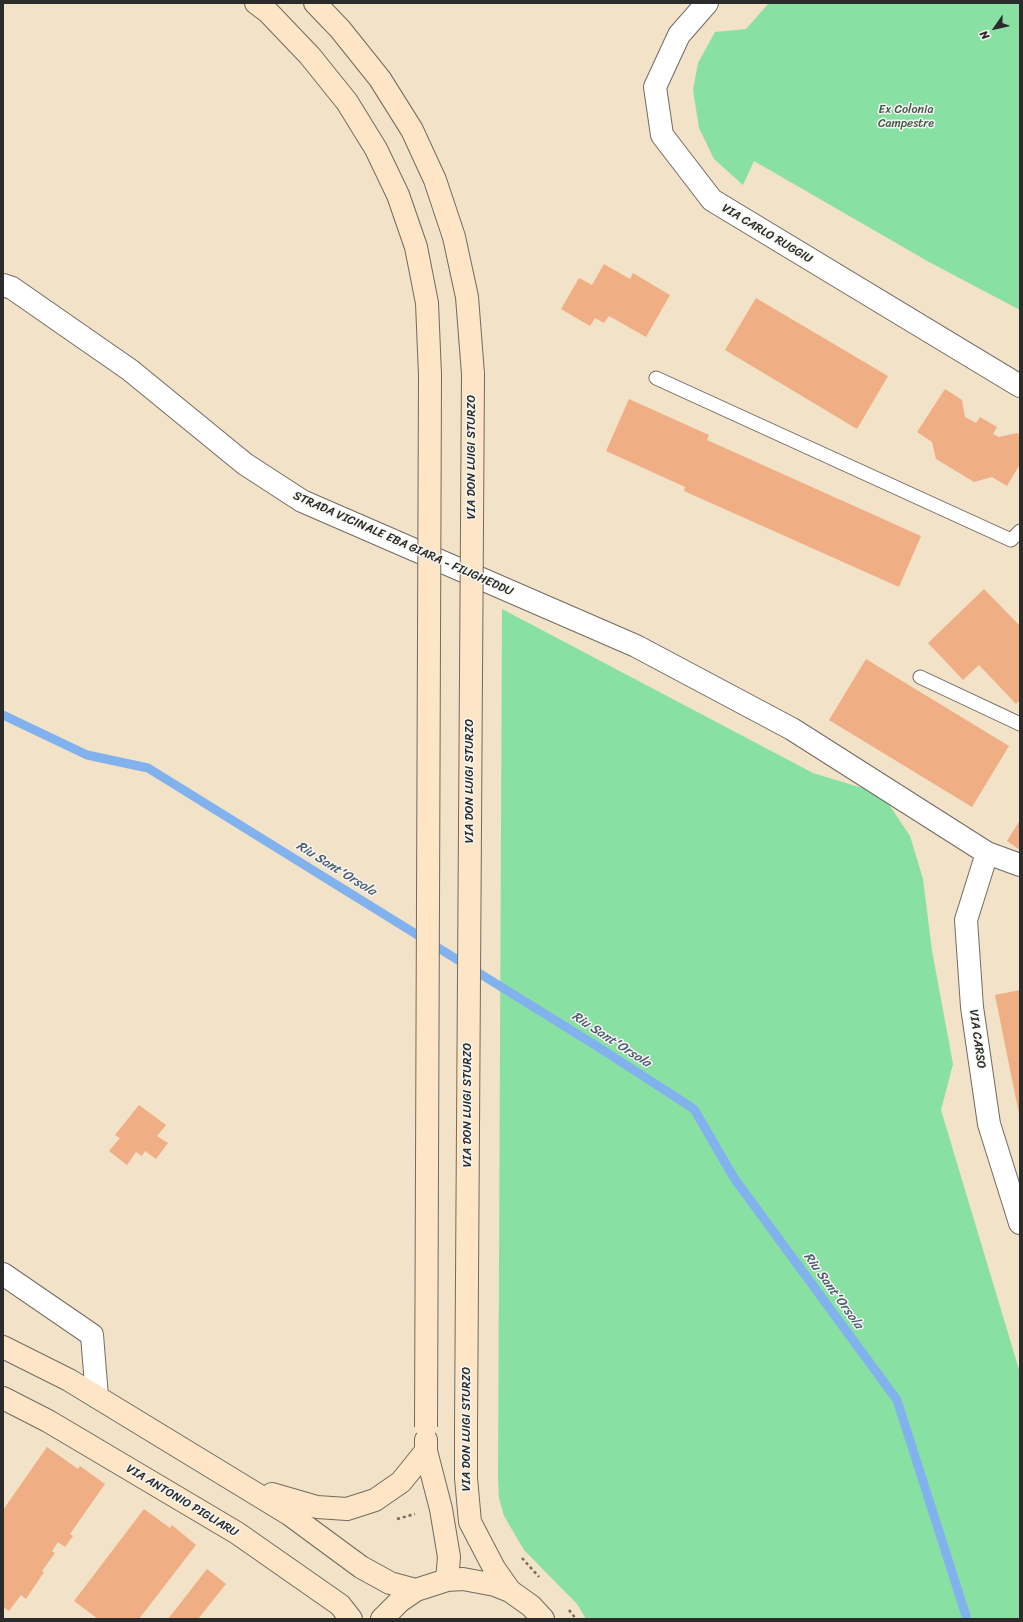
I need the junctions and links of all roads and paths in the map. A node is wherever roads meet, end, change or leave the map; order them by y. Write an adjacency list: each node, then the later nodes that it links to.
1 (256, 3): 17 (main road, bridge)
2 (315, 3): 23 (main road, VIA DON LUIGI STURZO, bridge)
3 (707, 3): 6 (street, VIA CARLO RUGGIU)
4 (3, 285): 10 (street, STRADA VICINALE EBA GIARA - FILIGHEDDU)
5 (656, 378): 7 (lane)
6 (1020, 386)
7 (1020, 531)
8 (920, 677): 9 (lane)
9 (1020, 724)
10 (987, 853): 11 (street, STRADA VICINALE EBA GIARA - FILIGHEDDU); 12 (street, VIA CARSO)
11 (1020, 865)
12 (1020, 1223)
13 (3, 1274): 15 (street)
14 (3, 1347): 15 (main road)
15 (97, 1397): 18 (main road)
16 (3, 1398): 25 (main road, VIA ANTONIO PIGLIARU)
17 (426, 1452): 18 (main road); 20 (main road)
18 (235, 1481): 22 (main road)
19 (518, 1554): 21 (path)
20 (447, 1580): 22 (main road); 23 (main road)
21 (543, 1581)
22 (416, 1590): 26 (main road)
23 (510, 1591): 27 (main road)
24 (565, 1605): 28 (path)
25 (351, 1619)
26 (382, 1619)
27 (543, 1619)
28 (576, 1619)

